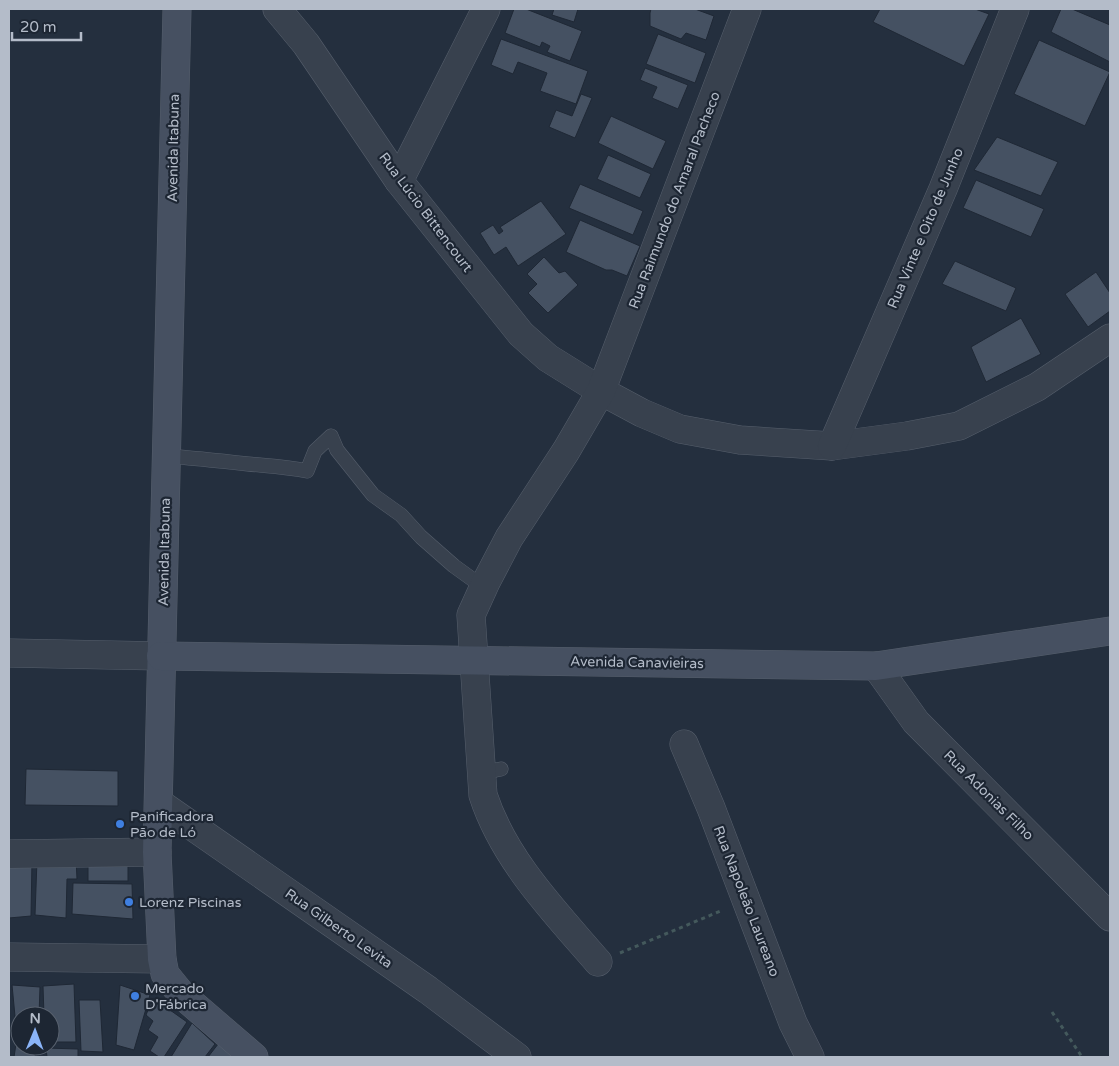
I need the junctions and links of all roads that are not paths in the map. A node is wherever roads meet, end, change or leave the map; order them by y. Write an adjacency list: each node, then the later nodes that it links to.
1 (177, 9): 10 (main road, Avenida Itabuna)
2 (277, 9): 6 (street, Rua Lúcio Bittencourt)
3 (486, 9): 6 (street)
4 (747, 9): 8 (street, Rua Raimundo do Amaral Pacheco)
5 (1015, 9): 9 (street, Rua Vinte e Oito de Junho)
6 (399, 181): 8 (street, Rua Lúcio Bittencourt)
7 (1110, 338): 9 (street, Rua Lúcio Bittencourt)
8 (601, 391): 9 (street, Rua Lúcio Bittencourt); 11 (street, Rua Raimundo do Amaral Pacheco)
9 (832, 446)
10 (166, 456): 11 (lane); 14 (main road, Avenida Itabuna)
11 (483, 588): 15 (street, Rua Raimundo do Amaral Pacheco)
12 (1110, 631): 16 (main road, Avenida Canavieiras)
13 (9, 653): 14 (street)
14 (161, 656): 15 (main road, Avenida Canavieiras); 18 (main road, Avenida Itabuna)
15 (474, 660): 16 (main road, Avenida Canavieiras); 24 (street, Rua Raimundo do Amaral Pacheco)
16 (876, 666): 21 (street, Rua Adonias Filho)
17 (684, 744): 27 (street, Rua Napoleão Laureano)
18 (159, 803): 19 (main road, Avenida Itabuna); 26 (street, Rua Gilberto Levita)
19 (158, 852): 20 (street); 23 (main road, Avenida Itabuna)
20 (9, 854)
21 (1110, 917)
22 (9, 957): 23 (street)
23 (162, 959): 25 (main road, Avenida Itabuna)
24 (598, 962)
25 (254, 1057)
26 (518, 1057)
27 (810, 1057)

